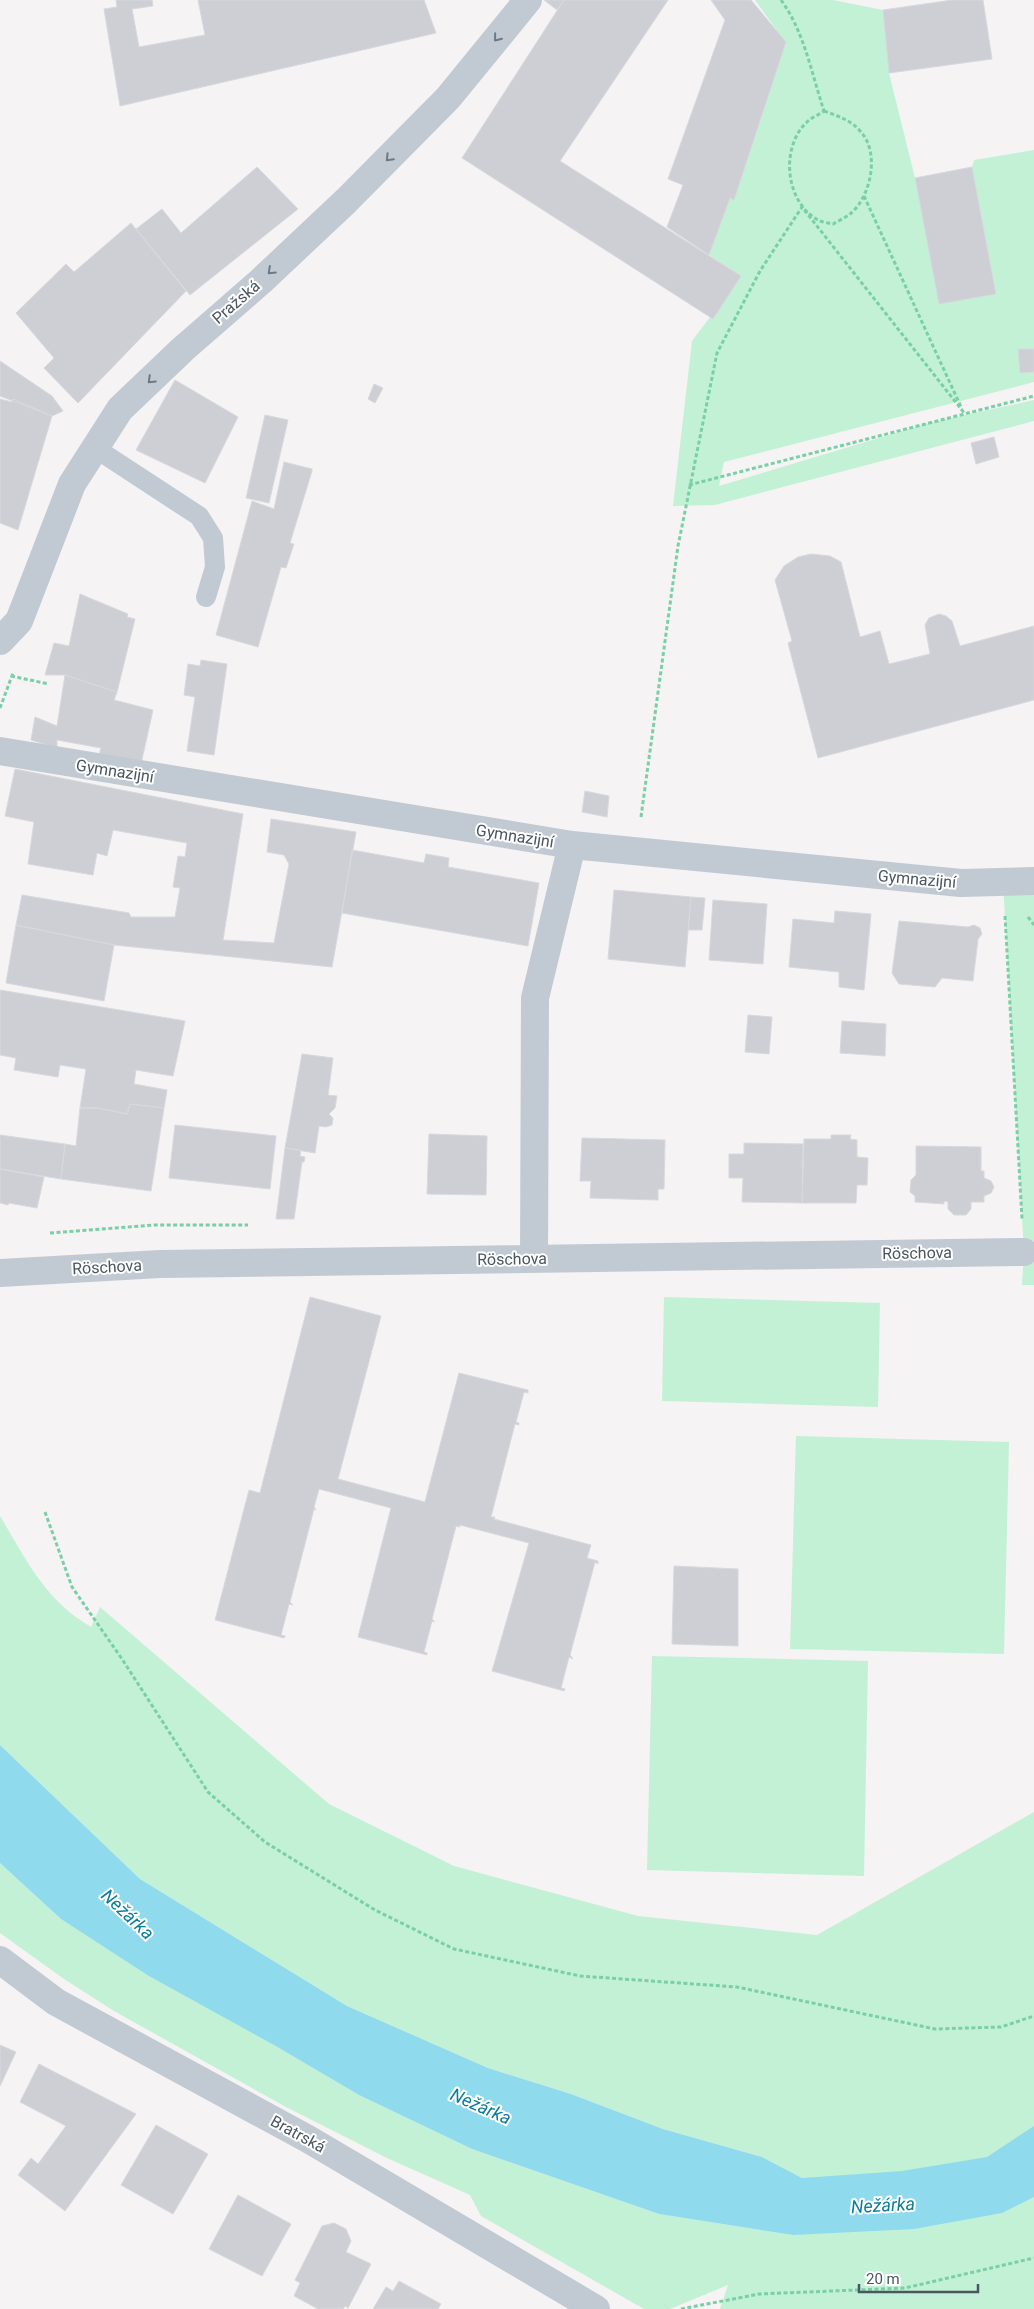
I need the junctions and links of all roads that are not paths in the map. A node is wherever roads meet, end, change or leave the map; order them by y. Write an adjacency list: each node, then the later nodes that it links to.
1 (528, 0): 2 (street, Pražská, one-way to 2)
2 (95, 448): 3 (lane); 4 (street, Pražská)
3 (206, 596)
4 (0, 641)
5 (0, 751): 6 (street, Gymnazijní)
6 (572, 846): 7 (street, Gymnazijní); 9 (street)
7 (1034, 881)
8 (1024, 1252): 9 (street, Röschova)
9 (534, 1259): 10 (street, Röschova)
10 (0, 1273)
11 (0, 1960): 12 (street, Bratrská)
12 (596, 2309)

